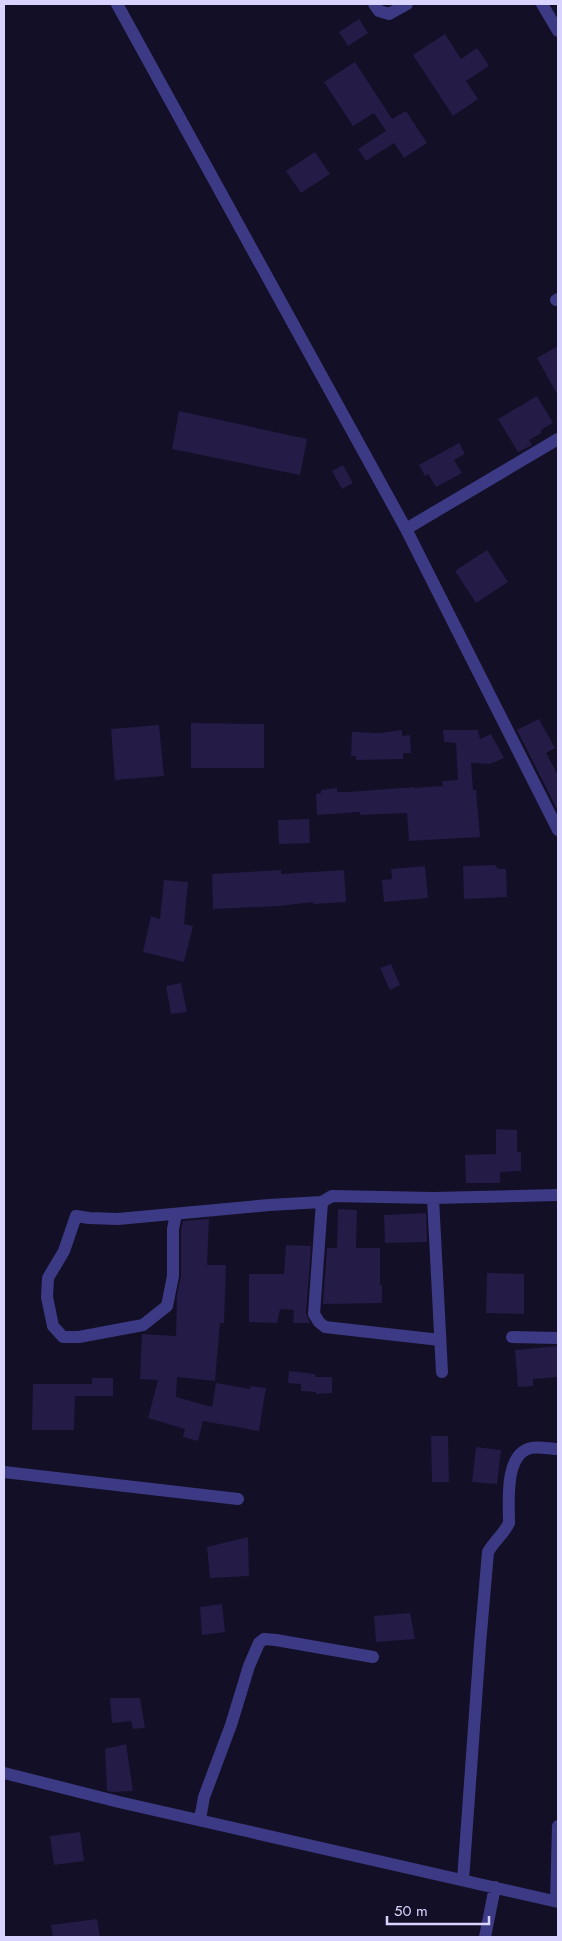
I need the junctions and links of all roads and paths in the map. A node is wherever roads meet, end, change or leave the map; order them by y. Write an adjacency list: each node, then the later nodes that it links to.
1 (117, 4): 7 (street)
2 (374, 4): 3 (street)
3 (407, 4)
4 (542, 4): 5 (street)
5 (558, 31)
6 (558, 438): 7 (street)
7 (406, 529): 8 (street)
8 (558, 830)
9 (558, 1195): 10 (street)
10 (433, 1198): 11 (street); 15 (street)
11 (322, 1202): 12 (street); 15 (street)
12 (176, 1214): 12 (street)
13 (512, 1338): 14 (street)
14 (558, 1338)
15 (440, 1340): 16 (street)
16 (442, 1372)
17 (558, 1449): 24 (street)
18 (4, 1472): 19 (street)
19 (238, 1499)
20 (373, 1657): 22 (street)
21 (4, 1773): 22 (street)
22 (200, 1819): 24 (street)
23 (558, 1826): 26 (street)
24 (463, 1880): 25 (street)
25 (495, 1886): 26 (street); 27 (street)
26 (557, 1901)
27 (485, 1937)

